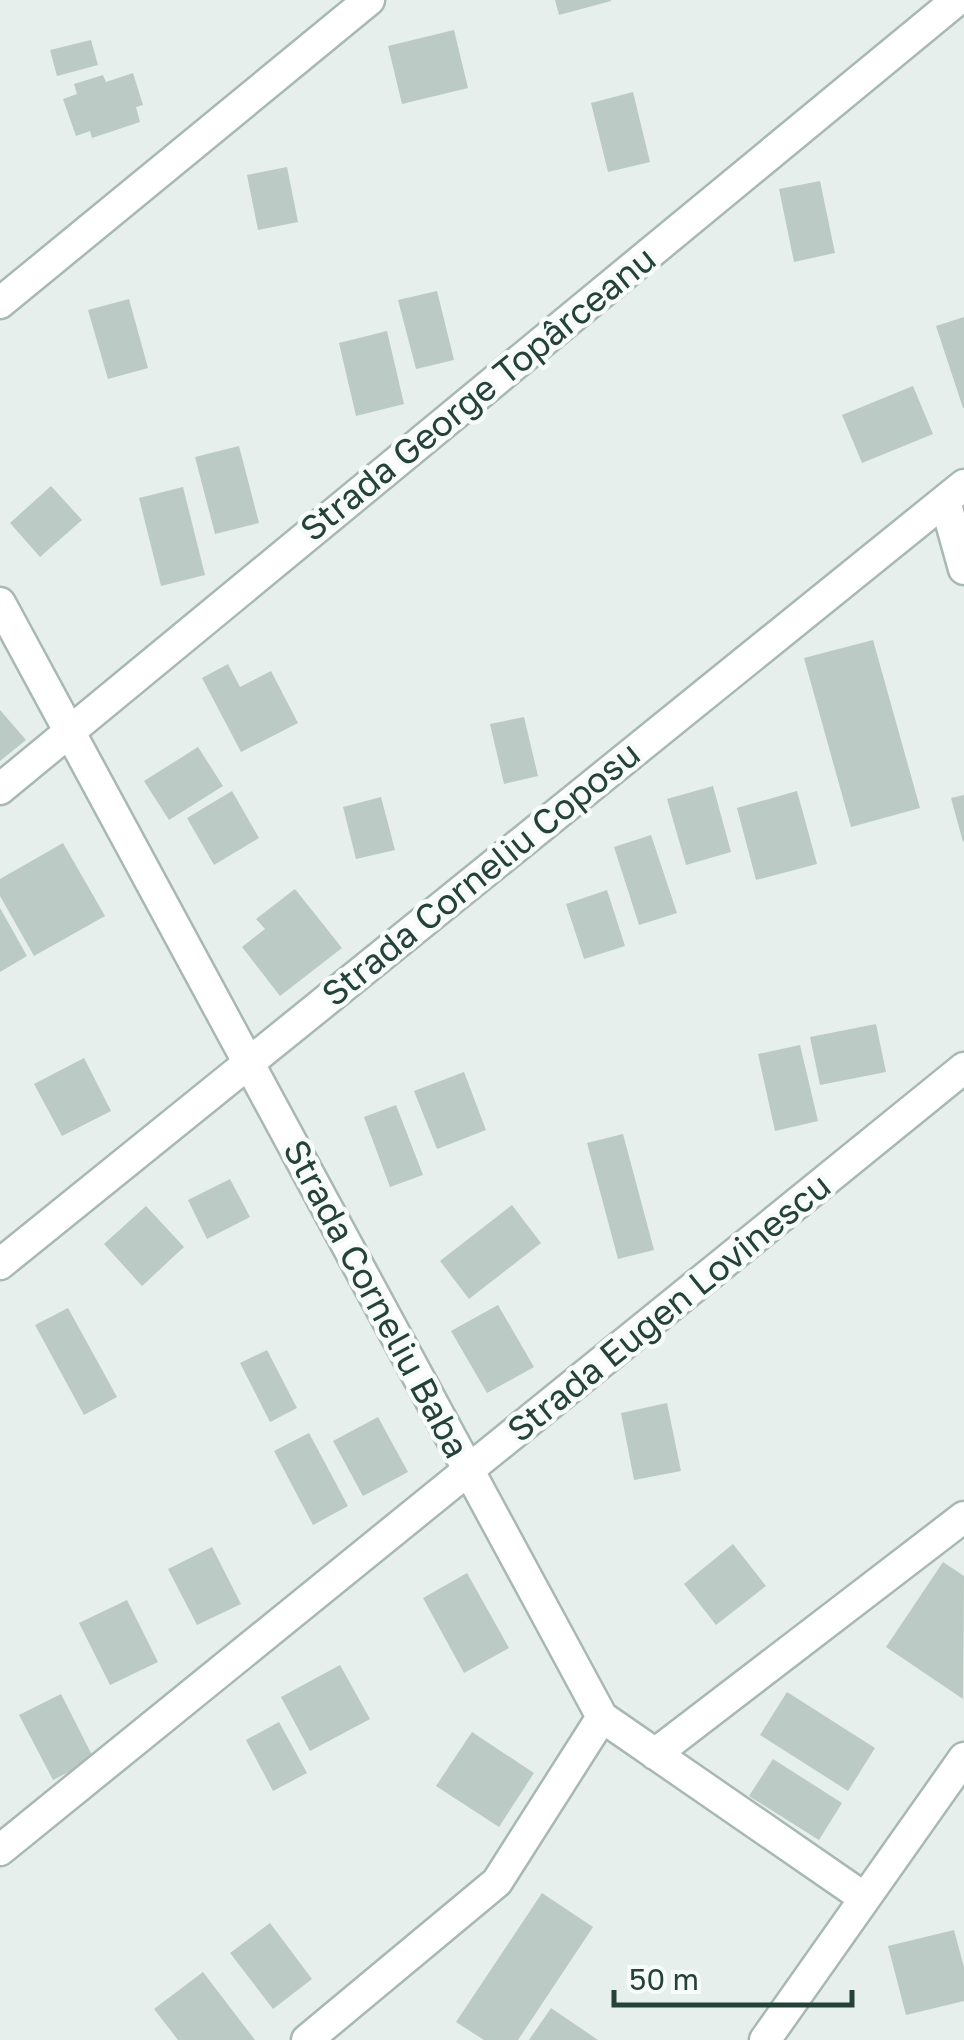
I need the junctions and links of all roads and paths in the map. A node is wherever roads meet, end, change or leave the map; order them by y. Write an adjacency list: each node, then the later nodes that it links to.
1 (369, 0): 3 (street)
2 (957, 0): 7 (street, Strada George Topârceanu)
3 (0, 303)
4 (954, 493): 5 (street); 9 (street, Strada Corneliu Coposu)
5 (964, 569)
6 (0, 603): 7 (street, Strada Corneliu Baba)
7 (69, 732): 8 (street, Strada George Topârceanu); 9 (street, Strada Corneliu Baba)
8 (0, 789)
9 (248, 1062): 11 (street, Strada Corneliu Coposu); 12 (street, Strada Corneliu Baba)
10 (964, 1068): 12 (street, Strada Eugen Lovinescu)
11 (0, 1264)
12 (469, 1471): 14 (street, Strada Corneliu Baba); 17 (street, Strada Eugen Lovinescu)
13 (964, 1517): 15 (street)
14 (602, 1717): 15 (street, Strada Corneliu Baba); 19 (street)
15 (655, 1754): 18 (street, Strada Corneliu Baba)
16 (964, 1758): 18 (street)
17 (0, 1850)
18 (863, 1896): 20 (street)
19 (307, 2040)
20 (765, 2040)

